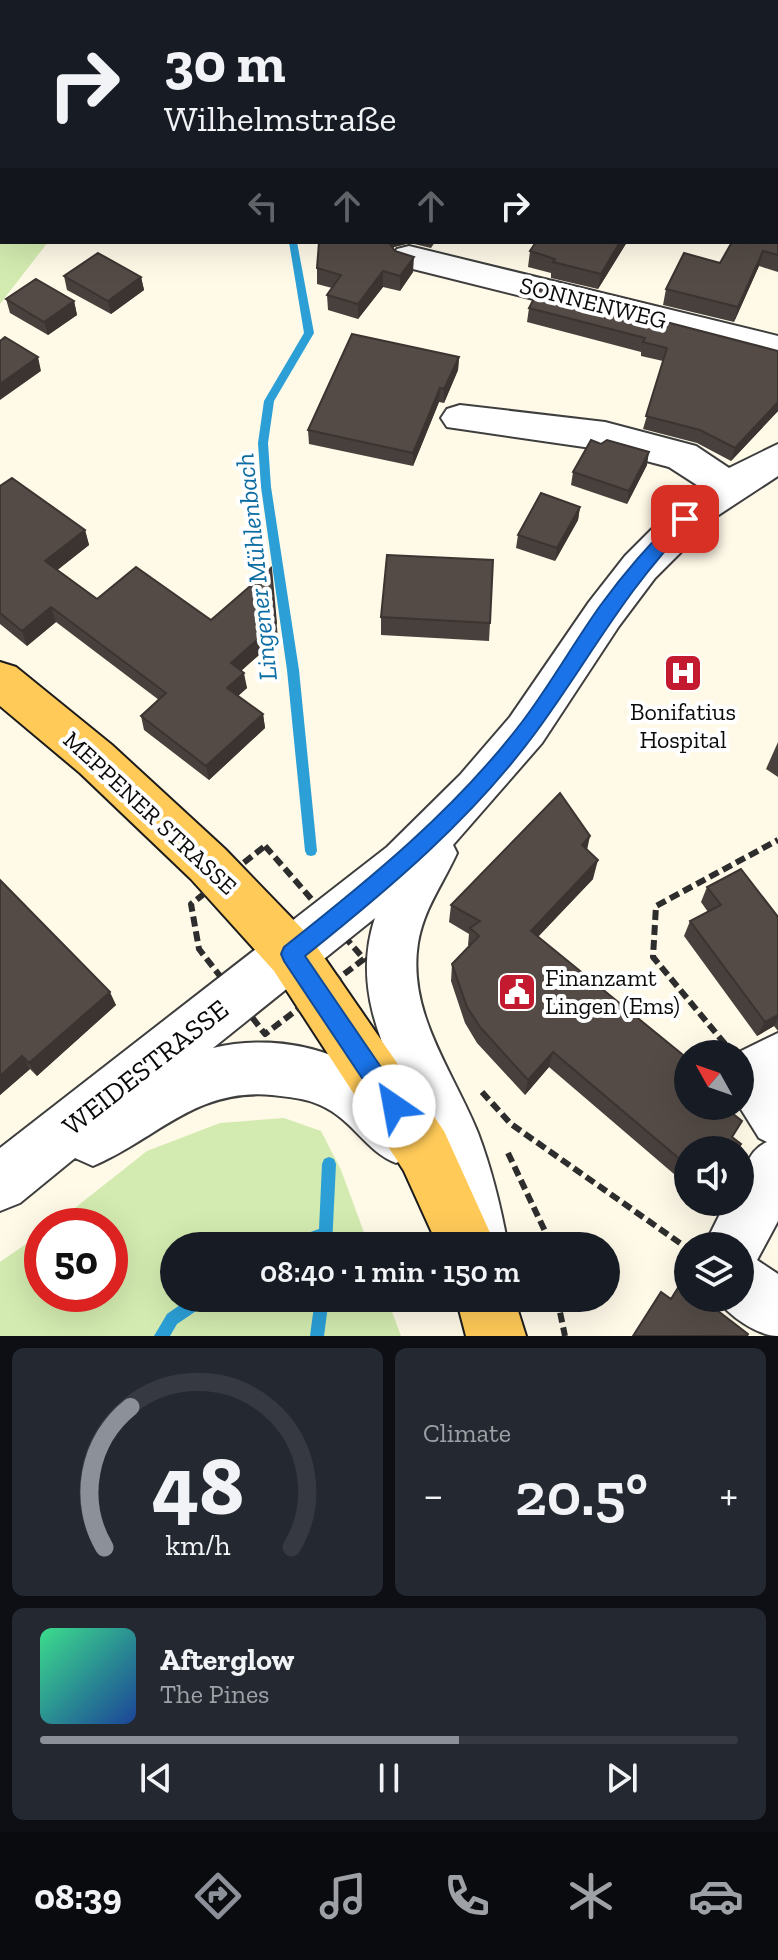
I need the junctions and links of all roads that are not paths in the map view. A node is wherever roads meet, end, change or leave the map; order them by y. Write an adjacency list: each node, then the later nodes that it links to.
1 (409, 257): 2 (street, SONNENWEG)
2 (778, 348)
3 (460, 418): 5 (street)
4 (778, 458): 5 (street)
5 (728, 487): 7 (street)
6 (2, 683): 8 (main road, MEPPENER STRASSE)
7 (498, 764): 8 (street, WEIDESTRASSE); 16 (street)
8 (292, 954): 12 (street, WEIDESTRASSE); 15 (main road, MEPPENER STRASSE)
9 (754, 1063): 10 (street)
10 (778, 1119)
11 (778, 1165): 17 (street)
12 (0, 1183)
13 (0, 1197): 14 (street)
14 (463, 1232)
15 (465, 1232)
16 (468, 1232)
17 (741, 1232)
18 (754, 1292): 19 (street)
19 (778, 1310)

